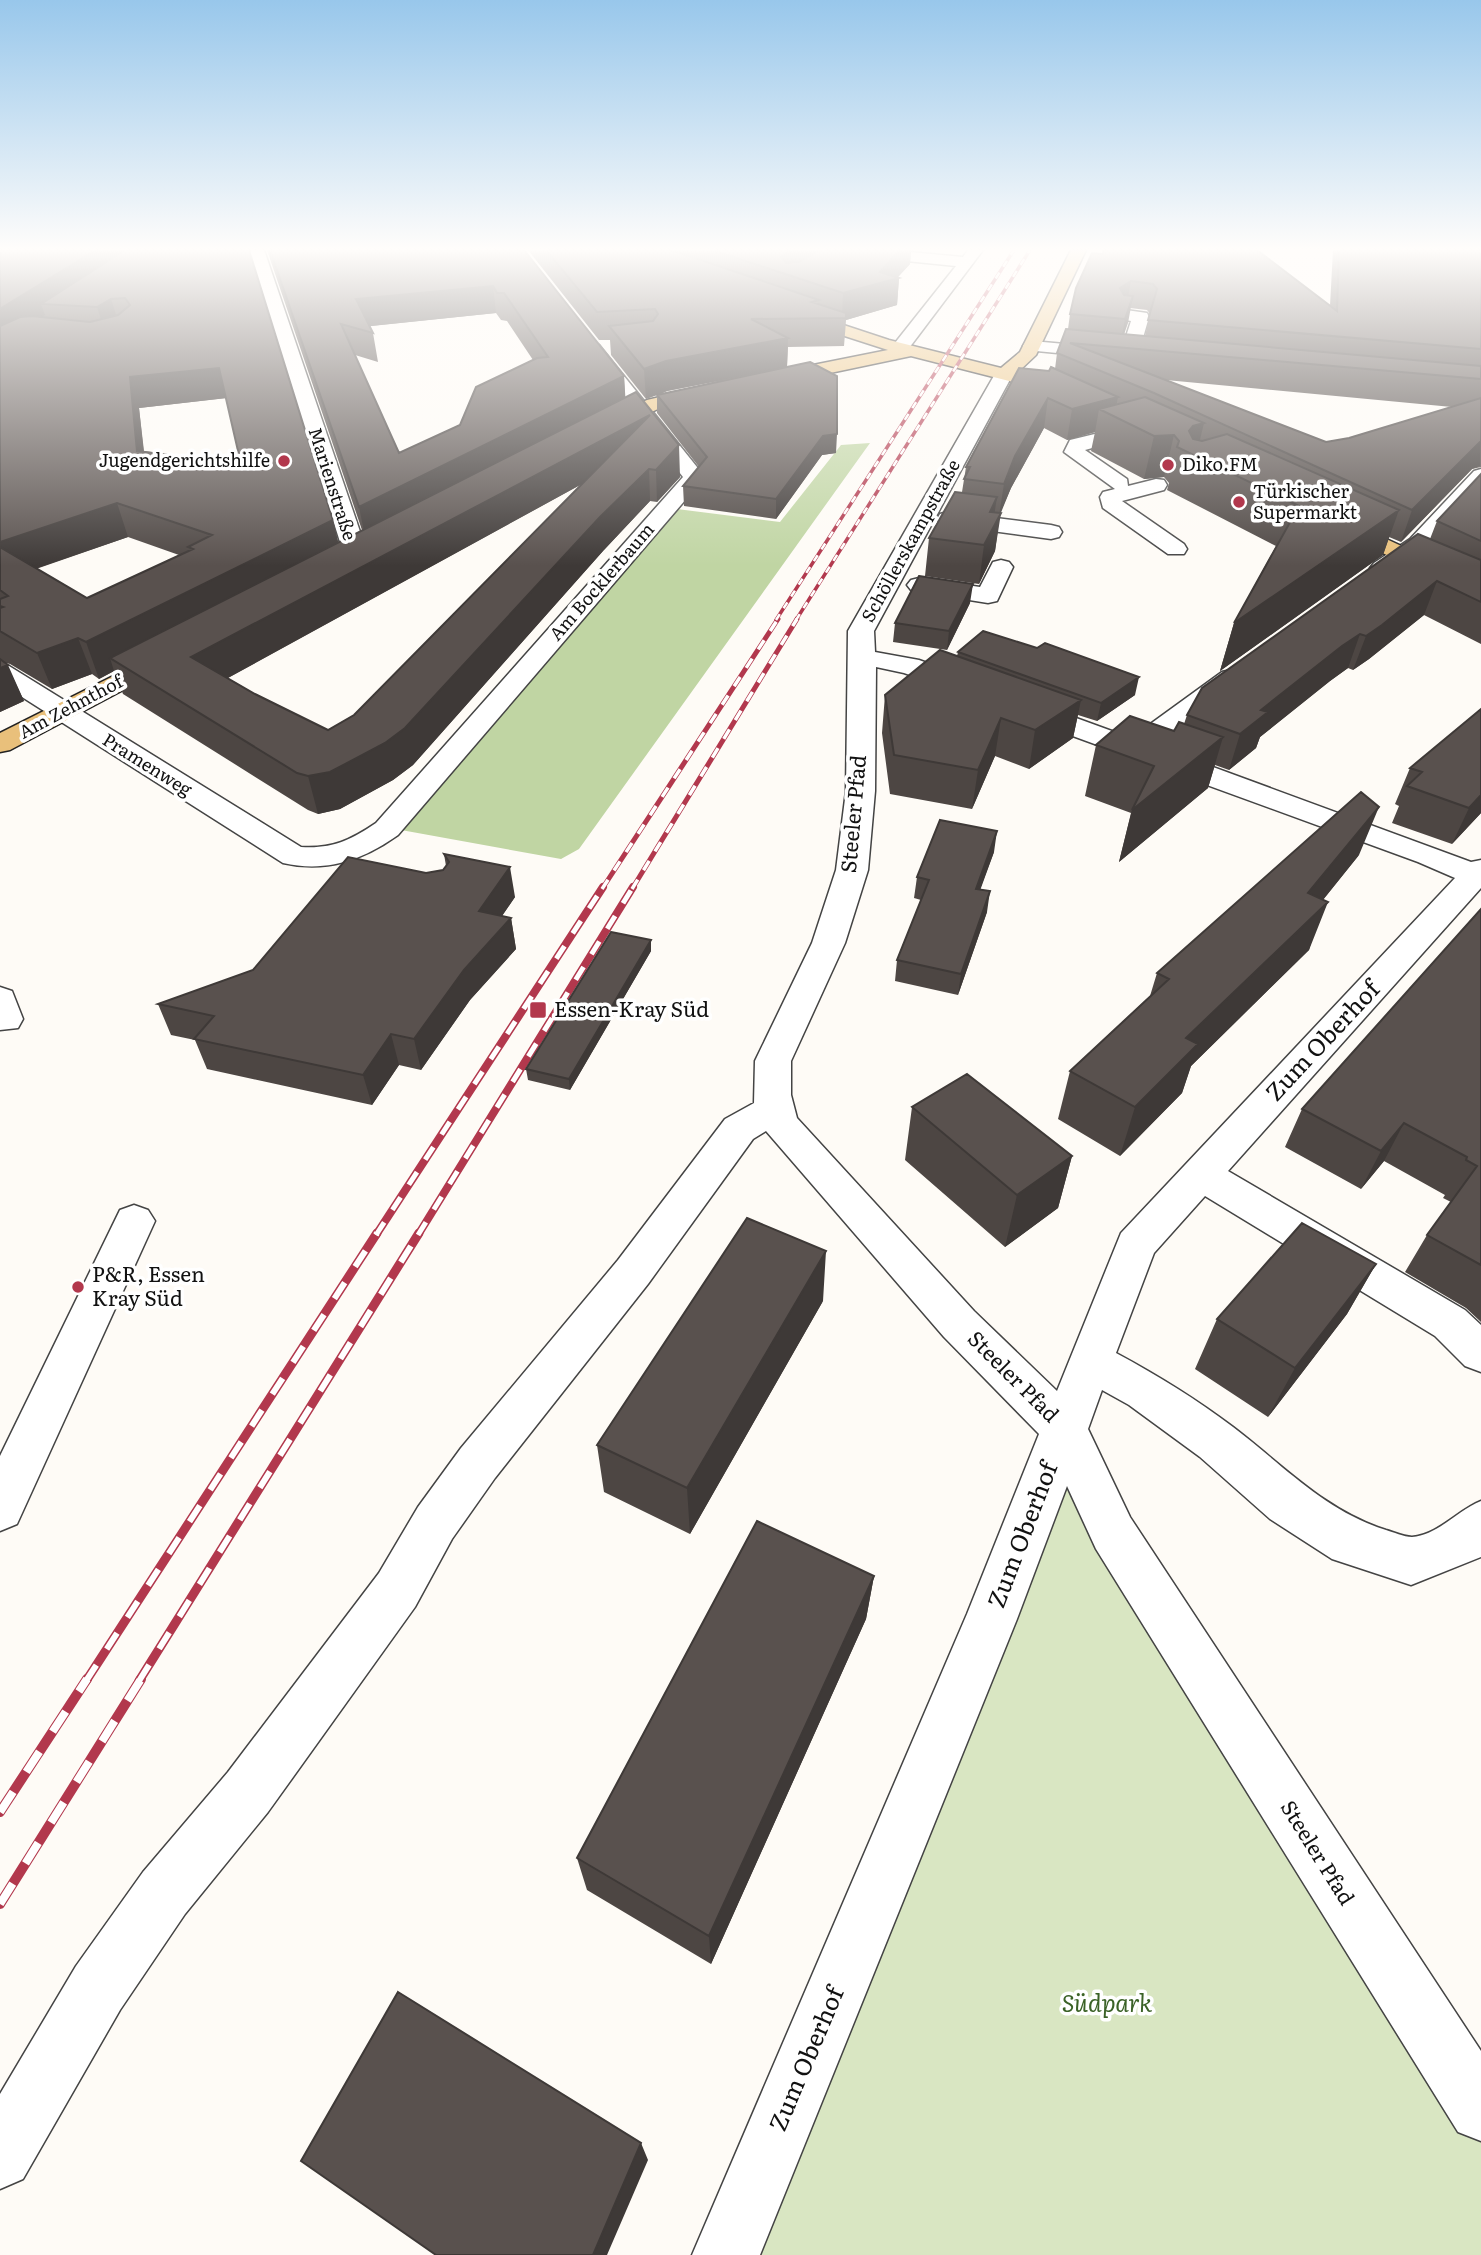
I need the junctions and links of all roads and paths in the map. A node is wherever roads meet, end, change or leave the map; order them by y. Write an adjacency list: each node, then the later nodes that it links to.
1 (290, 355): 24 (street, Marienstraße)
2 (597, 355): 10 (street, Am Bocklerbaum)
3 (877, 355): 7 (main road)
4 (930, 355): 6 (main road)
5 (1027, 355): 6 (main road)
6 (1004, 374): 9 (main road); 19 (street, Schöllerskampstraße)
7 (748, 384)
8 (721, 389): 10 (main road)
9 (1083, 402)
10 (640, 410): 14 (main road); 40 (street, Am Bocklerbaum)
11 (1112, 416): 12 (main road)
12 (1140, 429): 13 (main road); 16 (street)
13 (1163, 440)
14 (576, 441)
15 (1481, 475): 23 (street)
16 (1119, 484)
17 (1156, 485): 22 (street)
18 (1319, 514): 23 (main road)
19 (925, 516): 20 (street); 27 (street, Schöllerskampstraße)
20 (1051, 532)
21 (381, 545): 24 (main road)
22 (1177, 549)
23 (1403, 555): 28 (street); 29 (main road)
24 (356, 558): 25 (main road)
25 (333, 570)
26 (1003, 579): 27 (street)
27 (890, 581): 31 (street, Schöllerskampstraße)
28 (1364, 581)
29 (1481, 592)
30 (190, 645): 36 (main road, Am Zehnthof)
31 (863, 657): 35 (street); 43 (street, Steeler Pfad)
32 (941, 657): 35 (street)
33 (1255, 661): 38 (street)
34 (0, 671): 36 (street, Pramenweg)
35 (983, 683): 38 (street)
36 (62, 712): 37 (main road, Am Zehnthof); 39 (street, Pramenweg)
37 (0, 744)
38 (1134, 749): 41 (street)
39 (294, 856): 40 (street, Am Bocklerbaum)
40 (343, 856): 42 (street)
41 (1478, 872): 44 (street, Zum Oberhof)
42 (372, 873)
43 (773, 1110): 48 (street, Steeler Pfad); 52 (street)
44 (1201, 1174): 46 (street); 47 (street, Zum Oberhof)
45 (134, 1221): 49 (street)
46 (1481, 1353)
47 (1090, 1361): 48 (street, Zum Oberhof); 50 (street)
48 (1064, 1428): 51 (street, Steeler Pfad); 53 (street, Zum Oberhof)
49 (0, 1508)
50 (1481, 1524)
51 (1481, 2109)
52 (0, 2156)
53 (726, 2255)

